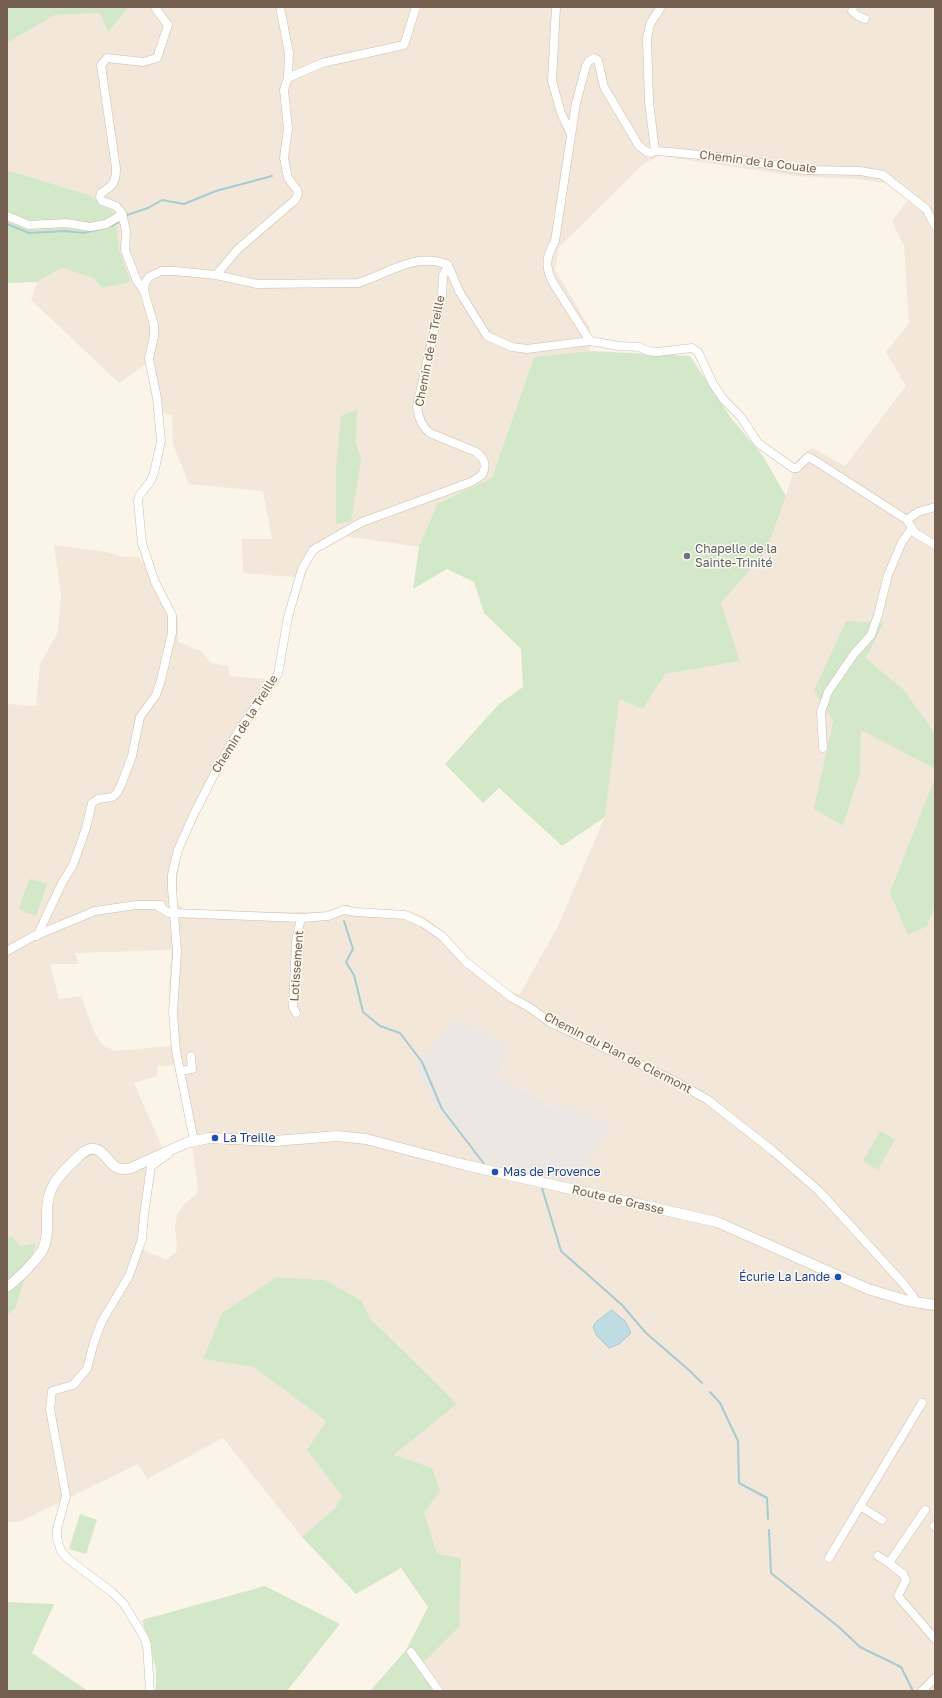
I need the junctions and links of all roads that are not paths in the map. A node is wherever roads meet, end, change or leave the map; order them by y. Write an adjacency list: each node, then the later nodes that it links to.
1 (280, 7): 8 (street)
2 (416, 7): 8 (street)
3 (556, 7): 9 (street)
4 (661, 7): 10 (street)
5 (853, 7): 7 (street)
6 (156, 9): 12 (street)
7 (865, 19)
8 (288, 78): 15 (street)
9 (571, 134): 10 (street); 17 (street)
10 (655, 151): 13 (street, Chemin de la Couale)
11 (7, 216): 12 (street)
12 (123, 218): 16 (street)
13 (935, 226)
14 (448, 265): 15 (street); 17 (street); 23 (street, Chemin de la Treille)
15 (216, 274): 16 (street)
16 (144, 291): 27 (street)
17 (590, 341): 19 (street)
18 (935, 507): 19 (street)
19 (907, 520): 20 (street)
20 (912, 528): 21 (street); 22 (street)
21 (935, 544)
22 (823, 748)
23 (172, 888): 24 (street); 25 (street, Chemin de la Treille)
24 (159, 905): 25 (street); 27 (street)
25 (173, 909): 26 (street, Chemin du Plan de Clermont); 31 (street, Chemin de la Treille)
26 (301, 918): 29 (street, Lotissement); 34 (street, Chemin du Plan de Clermont)
27 (37, 936): 28 (street)
28 (7, 951)
29 (296, 1013)
30 (191, 1056): 31 (street)
31 (180, 1071): 32 (street, Chemin de la Treille)
32 (194, 1141): 33 (street, Route de Grasse); 36 (street, Route de Grasse)
33 (170, 1151): 35 (street, Route de Grasse); 49 (street)
34 (902, 1282): 36 (street); 37 (street, Chemin du Plan de Clermont)
35 (7, 1287)
36 (898, 1298): 37 (street, Route de Grasse)
37 (916, 1302): 38 (street, Route de Grasse)
38 (935, 1305)
39 (922, 1403): 40 (street)
40 (860, 1506): 42 (street); 44 (street)
41 (925, 1510): 45 (street)
42 (882, 1520)
43 (878, 1556): 45 (street)
44 (829, 1558)
45 (889, 1563): 46 (street)
46 (935, 1639)
47 (411, 1652): 50 (street)
48 (935, 1678): 51 (street)
49 (150, 1691)
50 (439, 1691)
51 (922, 1691)

